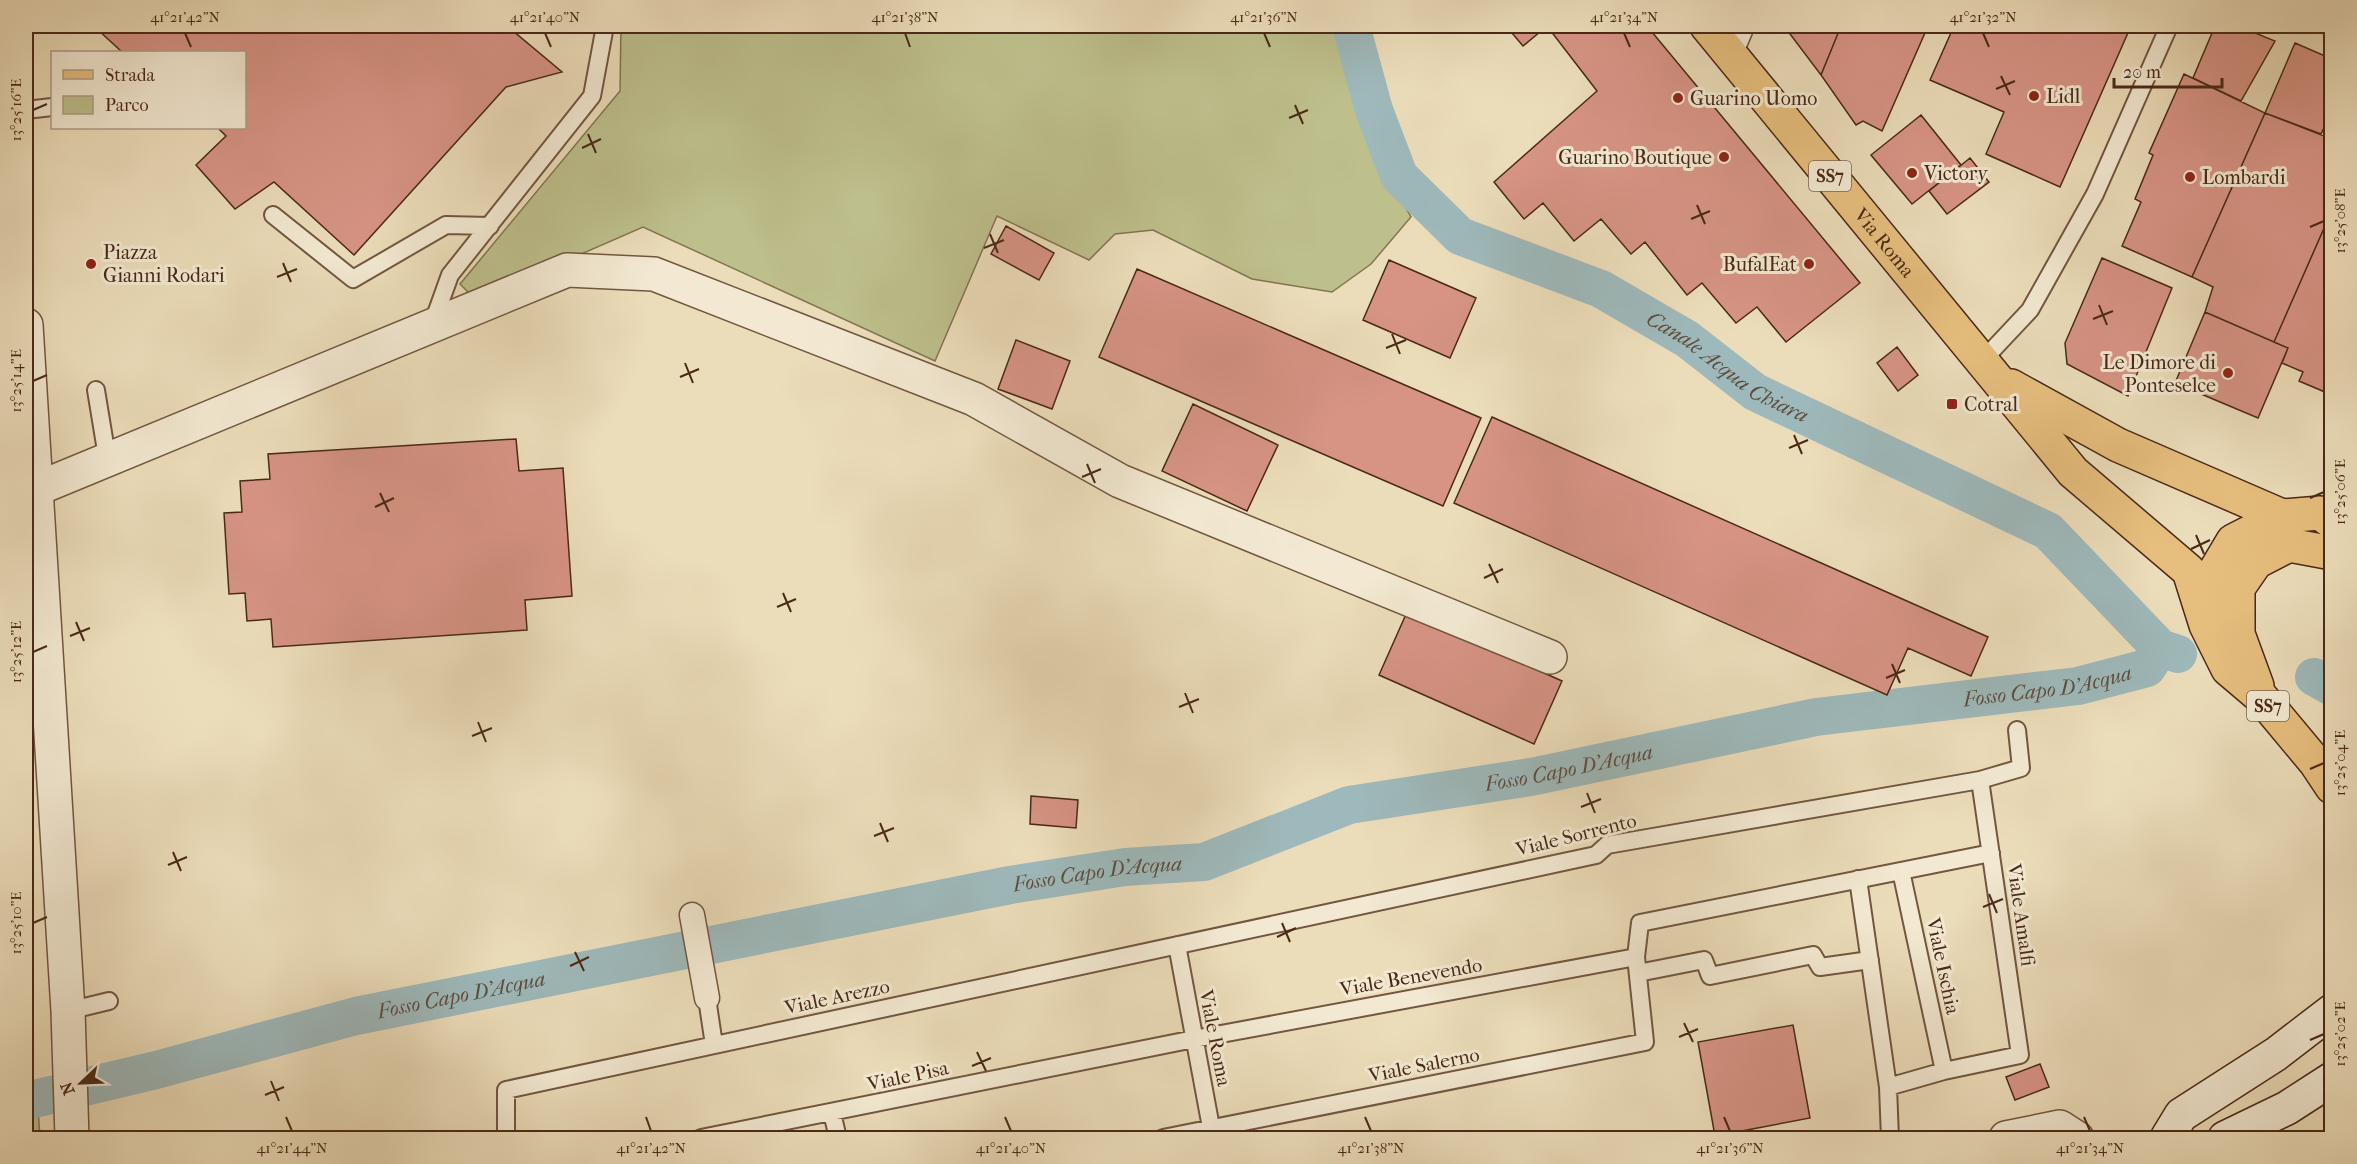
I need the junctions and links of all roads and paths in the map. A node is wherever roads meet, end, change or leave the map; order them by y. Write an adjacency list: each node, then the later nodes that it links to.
1 (605, 26): 8 (lane)
2 (1707, 26): 4 (main road, Via Roma / SS7)
3 (2169, 26): 11 (lane)
4 (1732, 38): 11 (main road, Via Roma / SS7)
5 (51, 107): 6 (lane)
6 (26, 110)
7 (273, 215): 8 (lane)
8 (490, 226): 10 (lane)
9 (26, 325): 14 (street)
10 (432, 327): 13 (street); 19 (street)
11 (1989, 368): 15 (main road); 18 (main road, SS7)
12 (96, 390): 13 (lane)
13 (108, 468): 14 (street)
14 (34, 490): 33 (street)
15 (2282, 516): 16 (main road); 18 (main road)
16 (2328, 516)
17 (2331, 553): 20 (main road)
18 (2206, 626): 20 (main road, SS7)
19 (1550, 657)
20 (2261, 698): 23 (main road, SS7)
21 (2017, 730): 22 (lane, Viale Sorrento)
22 (1980, 780): 24 (lane, Viale Amalfi); 28 (lane, Viale Sorrento)
23 (2331, 787)
24 (1991, 853): 25 (lane); 37 (lane, Viale Amalfi)
25 (1901, 871): 26 (lane); 37 (lane, Viale Ischia)
26 (1858, 879): 29 (lane); 30 (lane)
27 (692, 915): 31 (street)
28 (1177, 945): 35 (lane, Viale Roma); 36 (lane, Viale Arezzo)
29 (1870, 960): 30 (lane, Viale Benevendo); 39 (lane)
30 (1637, 965): 35 (lane, Viale Benevendo); 41 (lane, Viale Salerno)
31 (707, 998): 36 (lane)
32 (109, 1001): 33 (lane)
33 (68, 1011): 43 (street)
34 (2331, 1011): 50 (street)
35 (1194, 1039): 40 (lane, Viale Pisa); 41 (lane, Viale Roma)
36 (714, 1045): 44 (lane, Viale Arezzo)
37 (1944, 1071): 39 (lane)
38 (2331, 1079): 51 (street)
39 (1888, 1087): 42 (lane)
40 (832, 1113): 45 (lane, Viale Pisa); 46 (lane)
41 (1213, 1134): 47 (lane, Viale Salerno)
42 (1890, 1134)
43 (72, 1138)
44 (506, 1138)
45 (700, 1138)
46 (838, 1138)
47 (1163, 1138)
48 (2006, 1138): 49 (street)
49 (2077, 1138)
50 (2167, 1138)
51 (2225, 1138)

